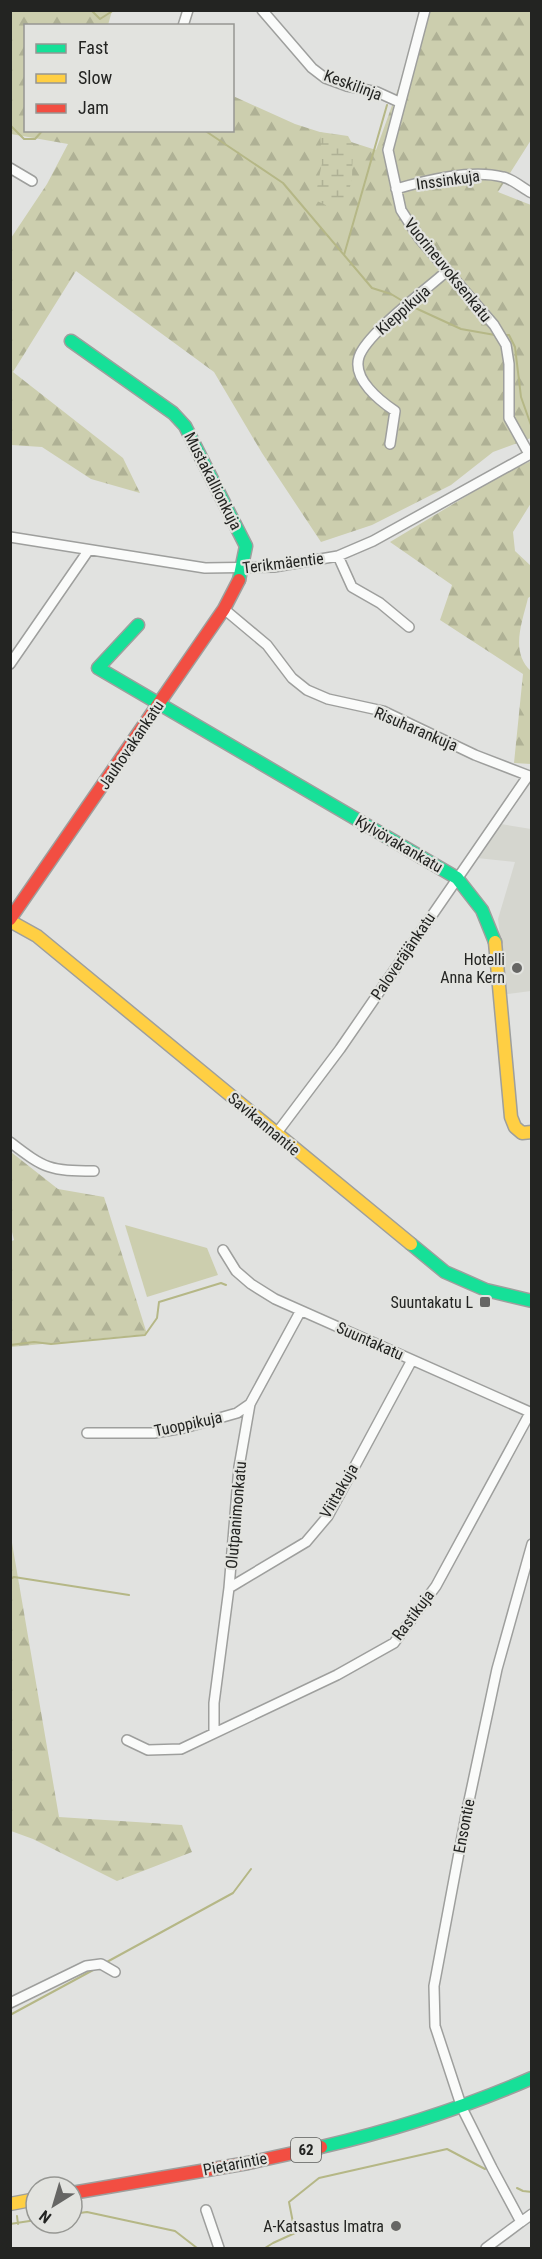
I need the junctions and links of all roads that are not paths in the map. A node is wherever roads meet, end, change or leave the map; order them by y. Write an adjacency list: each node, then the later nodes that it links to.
1 (262, 10): 3 (street, Keskilinja)
2 (425, 10): 3 (street, Vuorineuvoksenkatu)
3 (399, 102): 6 (street, Vuorineuvoksenkatu)
4 (10, 168): 5 (street)
5 (32, 181)
6 (396, 189): 7 (street, Inssinkuja); 8 (street, Vuorineuvoksenkatu)
7 (531, 193)
8 (447, 271): 10 (street, Kieppikuja); 11 (street, Vuorineuvoksenkatu)
9 (71, 341): 15 (street, Mustakallionkuja)
10 (390, 444)
11 (530, 454): 14 (street, Terikmäentie)
12 (10, 537): 13 (street, Terikmäentie)
13 (88, 551): 15 (street, Terikmäentie); 19 (street)
14 (338, 556): 15 (street, Terikmäentie); 18 (street)
15 (244, 568): 16 (street, Jauhovakankatu)
16 (224, 609): 20 (street, Jauhovakankatu); 21 (street, Risuharankuja)
17 (138, 625): 20 (street, Kylvövakankatu)
18 (409, 627)
19 (10, 664)
20 (158, 704): 22 (street, Kylvövakankatu); 23 (street, Jauhovakankatu)
21 (530, 776): 22 (street, Paloveräjänkatu)
22 (457, 878): 24 (street, Kylvövakankatu); 25 (street, Paloveräjänkatu)
23 (10, 920): 25 (street, Savikannantie)
24 (531, 1132)
25 (276, 1134): 29 (street, Savikannantie)
26 (10, 1142): 27 (street)
27 (94, 1171)
28 (223, 1250): 30 (street, Suuntakatu)
29 (531, 1301)
30 (300, 1312): 31 (street, Suuntakatu); 32 (street, Olutpanimonkatu)
31 (412, 1360): 33 (street, Suuntakatu); 37 (street, Viittakuja)
32 (250, 1404): 34 (street, Tuoppikuja); 37 (street, Olutpanimonkatu)
33 (531, 1413): 38 (street, Rastikuja)
34 (87, 1433)
35 (531, 1544): 36 (street, Ensontie)
36 (528, 1569): 43 (street, Ensontie)
37 (229, 1588): 38 (street, Olutpanimonkatu)
38 (214, 1732): 39 (street, Rastikuja)
39 (127, 1740)
40 (115, 1972): 41 (street)
41 (10, 2003)
42 (531, 2078): 43 (street, Pietarintie / 62)
43 (462, 2108): 44 (street, Pietarintie / 62); 47 (street, Ensontie)
44 (84, 2191)
45 (206, 2210): 48 (street)
46 (531, 2214): 47 (street)
47 (521, 2222): 49 (street)
48 (219, 2248)
49 (486, 2248)

